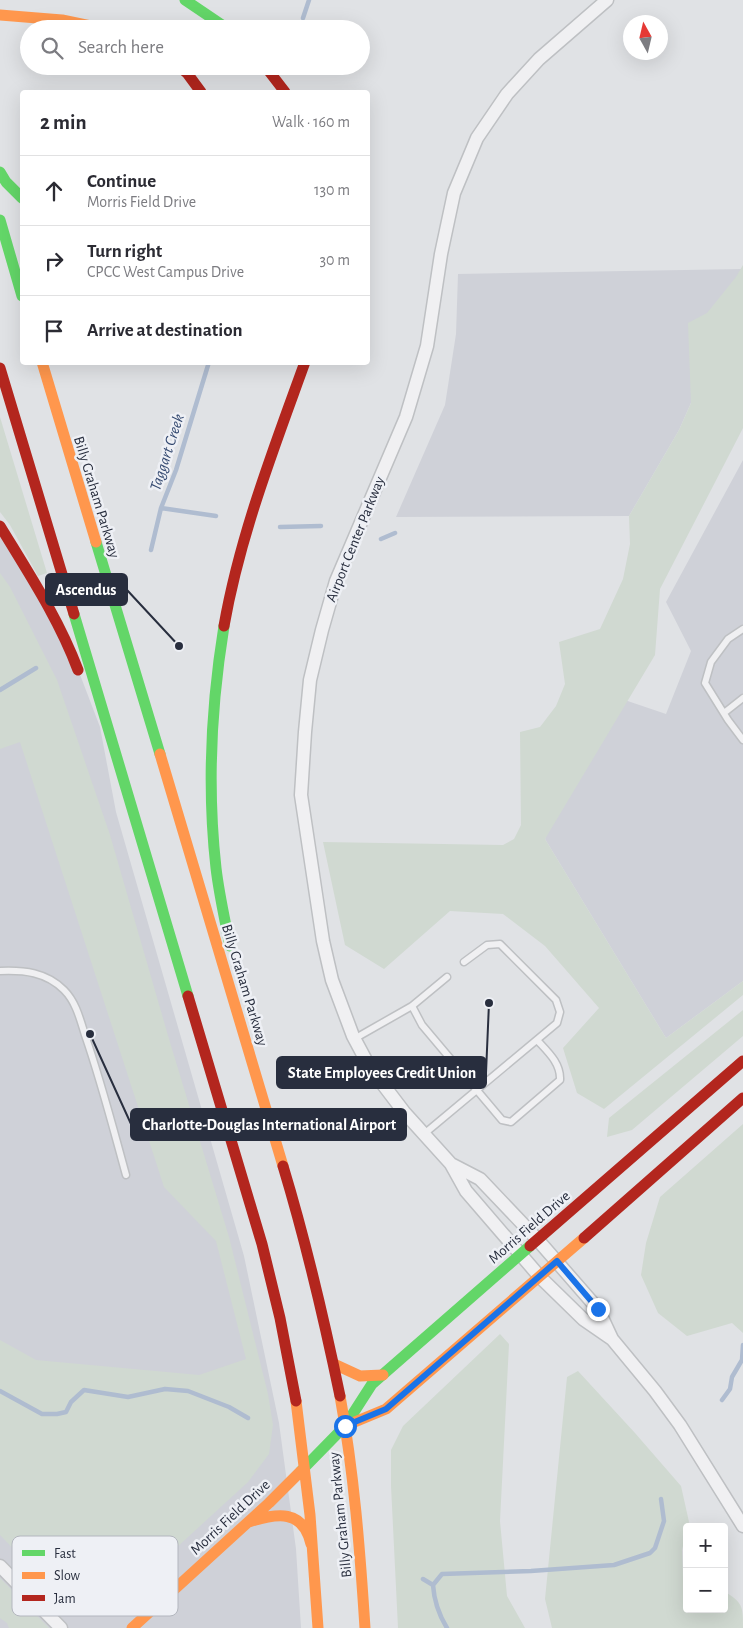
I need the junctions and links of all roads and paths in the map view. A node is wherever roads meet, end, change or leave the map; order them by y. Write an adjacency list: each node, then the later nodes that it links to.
1 (185, 0): 5 (main road)
2 (607, 0): 27 (street, Airport Center Parkway)
3 (0, 15): 4 (main road)
4 (62, 20)
5 (216, 20)
6 (188, 75): 8 (main road)
7 (272, 75): 9 (main road)
8 (199, 90)
9 (283, 90)
10 (0, 172): 11 (main road)
11 (20, 196)
12 (0, 220): 13 (main road)
13 (20, 289)
14 (43, 365): 29 (main road, Billy Graham Parkway)
15 (304, 365): 29 (main road)
16 (0, 368): 22 (main road, Billy Graham Parkway)
17 (0, 526): 22 (main road)
18 (743, 629): 20 (lane)
19 (743, 698): 20 (lane)
20 (724, 713): 21 (lane)
21 (743, 740)
22 (133, 817): 44 (main road, Billy Graham Parkway)
23 (464, 962): 28 (lane)
24 (0, 970): 35 (lane)
25 (448, 977): 26 (lane)
26 (412, 1006): 27 (lane); 31 (lane)
27 (354, 1039): 33 (street, Airport Center Parkway)
28 (537, 1040): 31 (lane); 31 (lane)
29 (250, 1055): 41 (main road, Billy Graham Parkway)
30 (743, 1061): 36 (main road, Morris Field Drive)
31 (477, 1089): 33 (lane)
32 (743, 1098): 38 (main road, Morris Field Drive)
33 (424, 1134): 34 (street, Airport Center Parkway)
34 (451, 1164): 36 (street, Airport Center Parkway); 37 (street, Airport Center Parkway)
35 (126, 1175)
36 (537, 1239): 37 (main road, Morris Field Drive); 38 (street, Airport Center Parkway)
37 (520, 1254): 39 (street, Airport Center Parkway); 42 (main road, Morris Field Drive)
38 (557, 1261): 39 (main road, Morris Field Drive); 40 (street, Airport Center Parkway)
39 (540, 1277): 40 (street, Airport Center Parkway); 43 (main road, Morris Field Drive)
40 (612, 1339): 46 (street)
41 (334, 1364): 42 (main road); 43 (main road, Billy Graham Parkway)
42 (383, 1374): 43 (main road, Morris Field Drive)
43 (345, 1426): 44 (main road, Morris Field Drive); 56 (main road, Billy Graham Parkway)
44 (304, 1467): 45 (main road, Morris Field Drive); 47 (main road, Billy Graham Parkway)
45 (248, 1522): 47 (main road); 50 (main road, Morris Field Drive)
46 (743, 1526)
47 (312, 1546): 55 (main road, Billy Graham Parkway)
48 (0, 1566): 49 (street)
49 (12, 1578)
50 (178, 1586)
51 (49, 1616): 53 (street)
52 (145, 1616): 54 (main road, Morris Field Drive)
53 (61, 1628)
54 (132, 1628)
55 (318, 1628)
56 (365, 1628)

